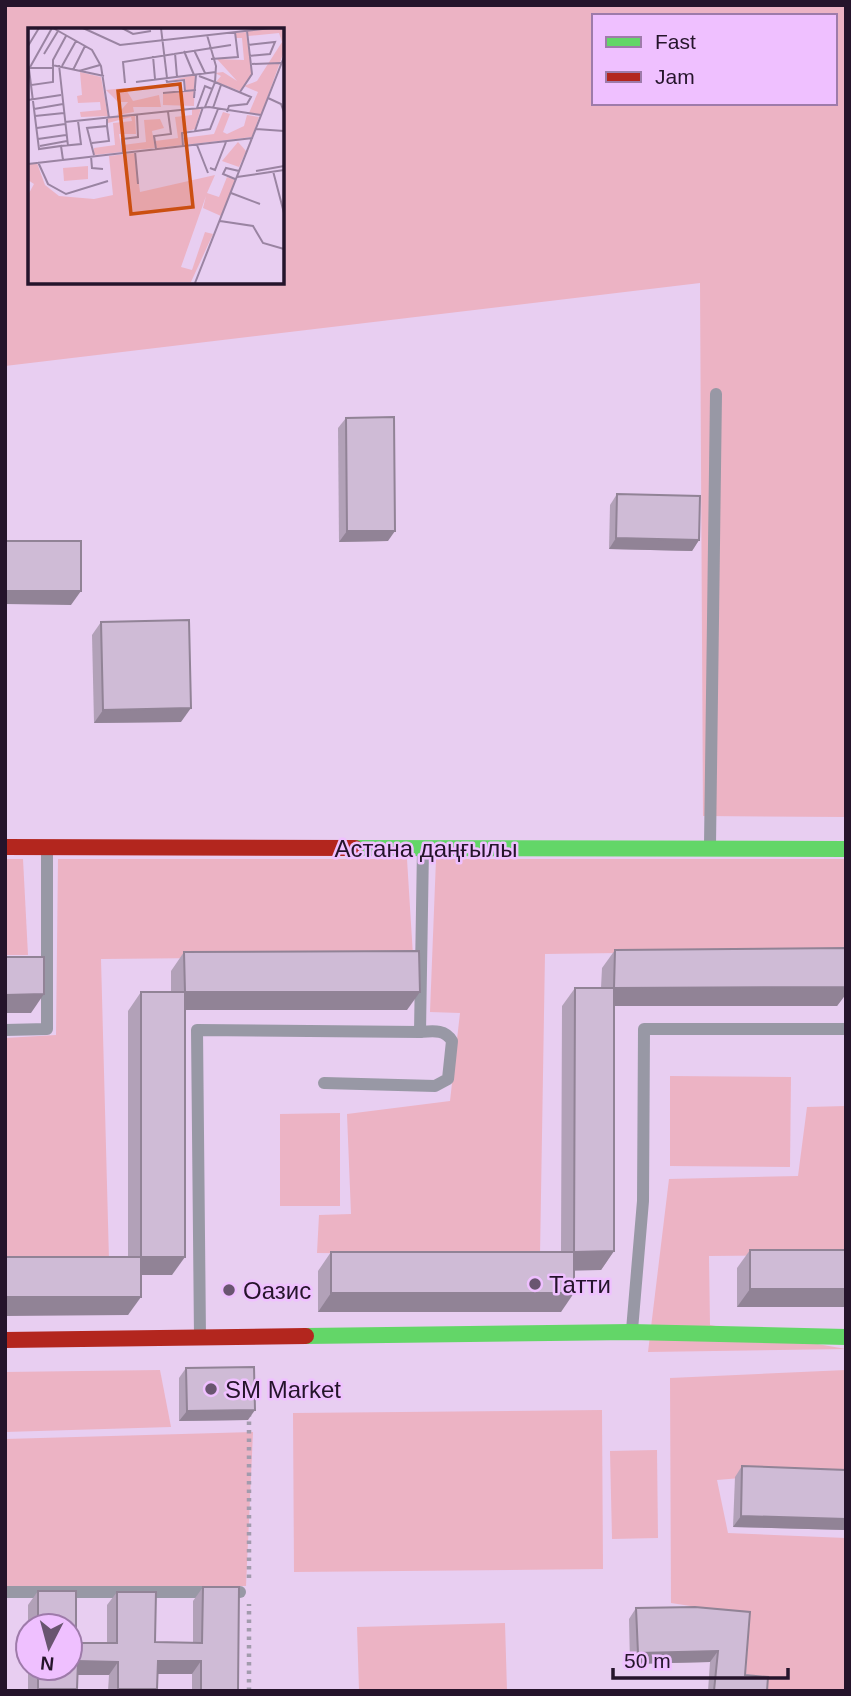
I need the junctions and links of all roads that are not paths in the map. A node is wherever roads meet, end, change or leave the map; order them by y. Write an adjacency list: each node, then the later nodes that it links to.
1 (716, 394): 5 (lane)
2 (5, 847): 3 (street, Астана даңғылы)
3 (47, 847): 4 (street, Астана даңғылы); 8 (lane)
4 (423, 848): 5 (street, Астана даңғылы); 9 (lane)
5 (710, 849): 6 (street, Астана даңғылы)
6 (846, 849)
7 (846, 1029): 11 (lane)
8 (5, 1030)
9 (420, 1032): 10 (lane); 12 (lane)
10 (324, 1083)
11 (631, 1332): 12 (street); 13 (street)
12 (201, 1337): 14 (street)
13 (846, 1337)
14 (5, 1339)
15 (246, 1590): 16 (lane)
16 (5, 1592)

